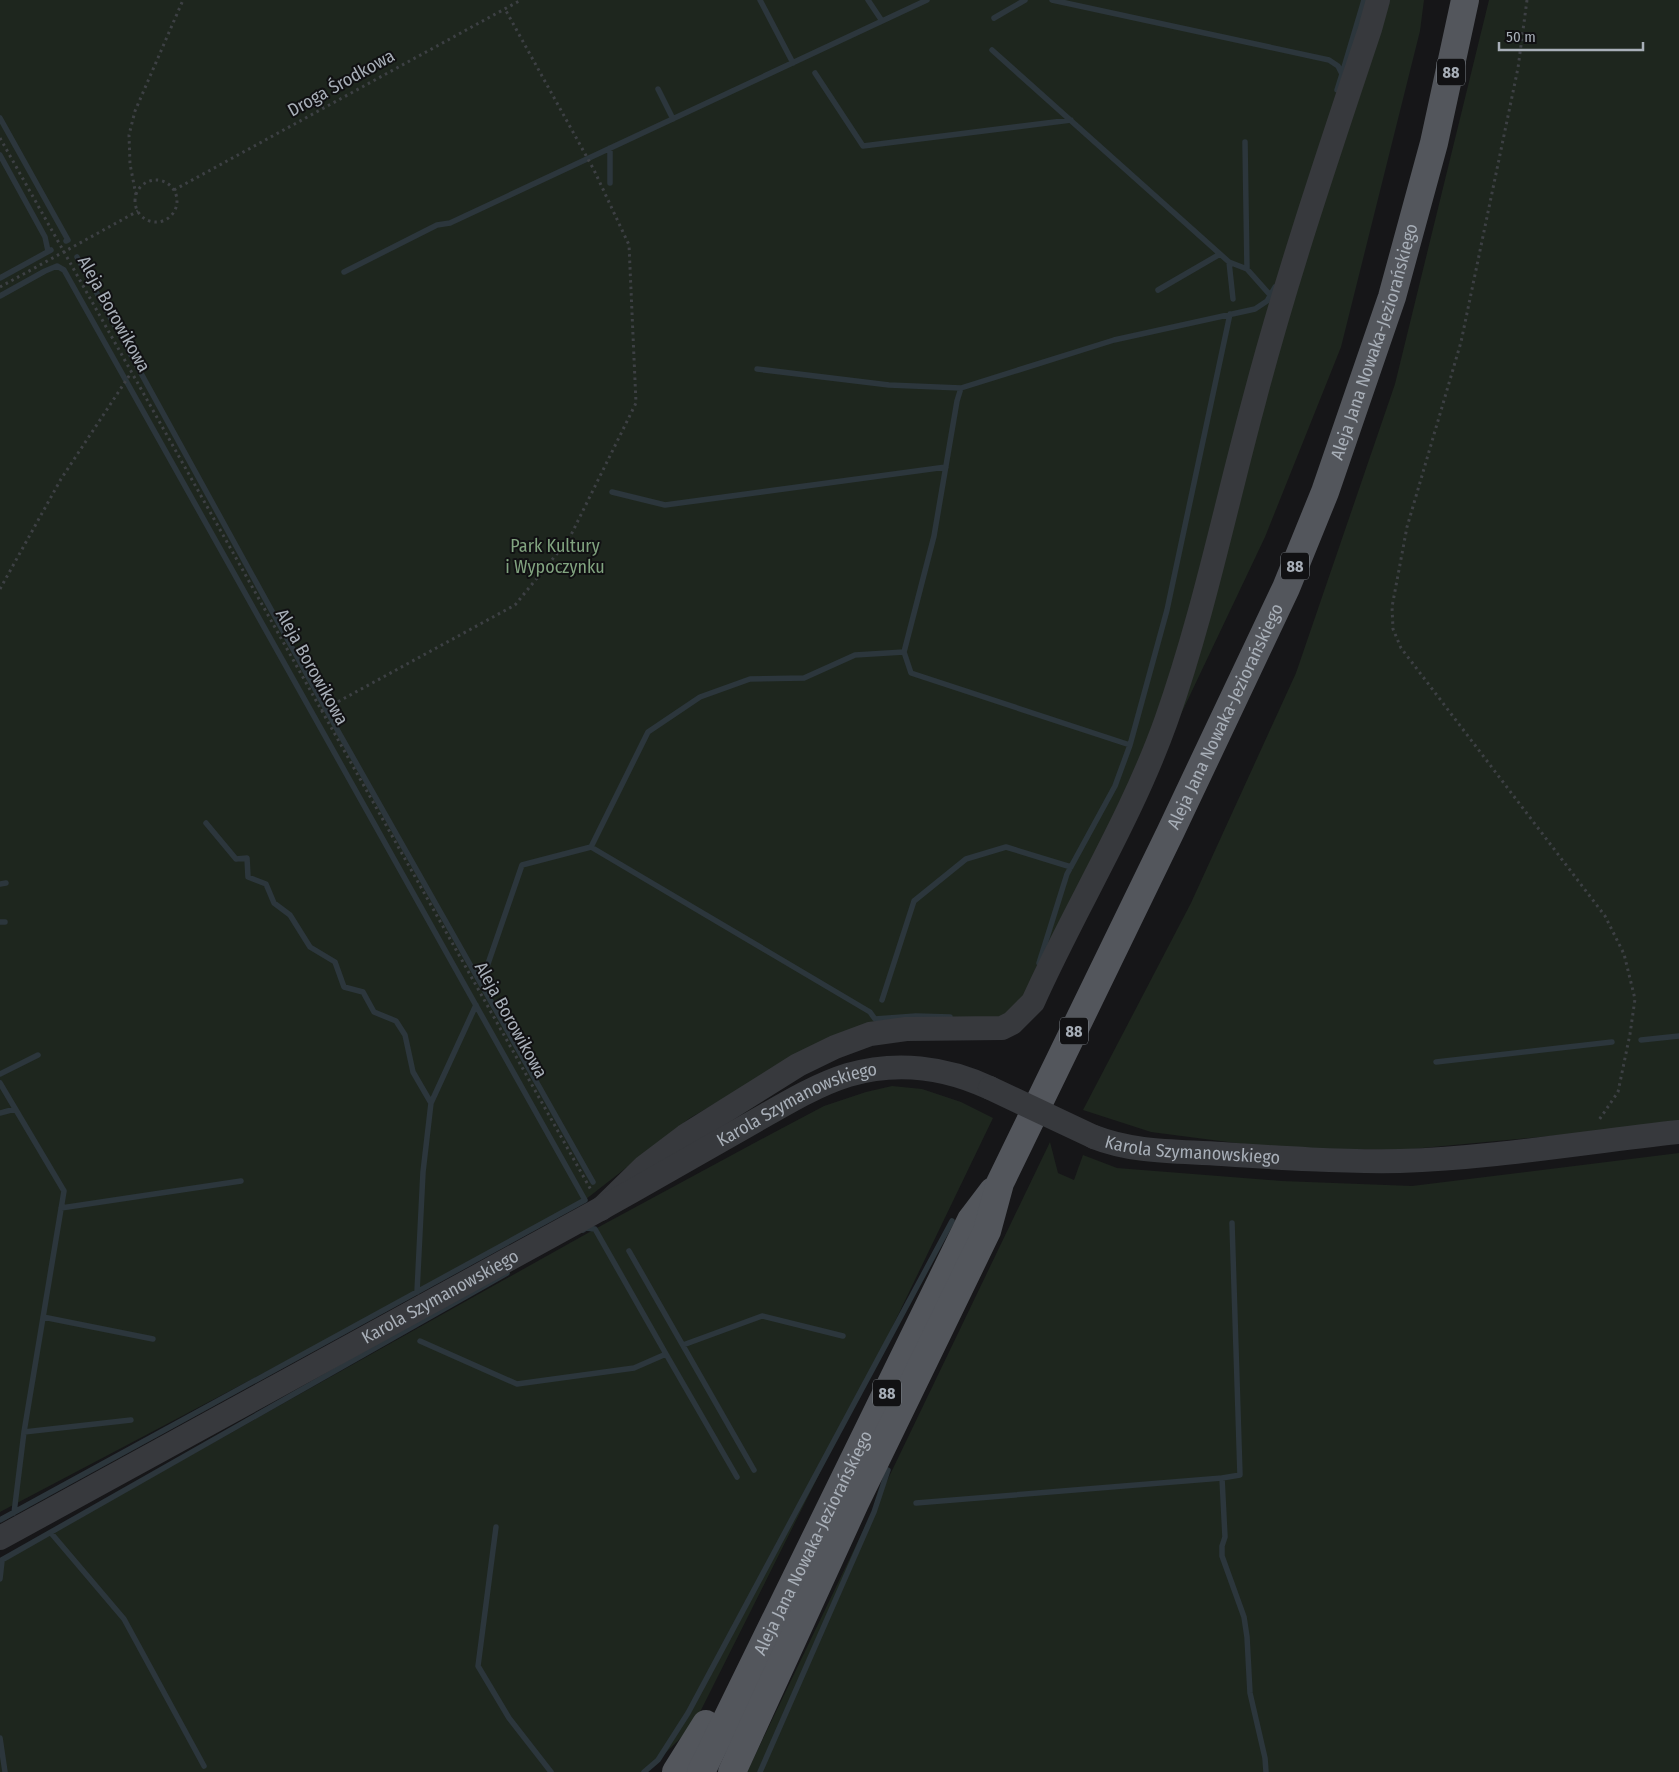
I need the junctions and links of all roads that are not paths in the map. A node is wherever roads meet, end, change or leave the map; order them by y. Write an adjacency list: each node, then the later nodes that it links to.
1 (1378, 0): 5 (street)
2 (1465, 0): 4 (main road, Aleja Jana Nowaka-Jeziorańskiego / 88)
3 (1679, 1132): 5 (street, Karola Szymanowskiego, bridge)
4 (1000, 1183): 7 (main road, Aleja Jana Nowaka-Jeziorańskiego / 88); 10 (main road, Aleja Jana Nowaka-Jeziorańskiego / 88)
5 (601, 1208): 6 (street, Karola Szymanowskiego)
6 (0, 1538)
7 (782, 1607): 8 (main road); 9 (main road, Aleja Jana Nowaka-Jeziorańskiego / 88)
8 (676, 1772)
9 (701, 1772)
10 (732, 1772)

